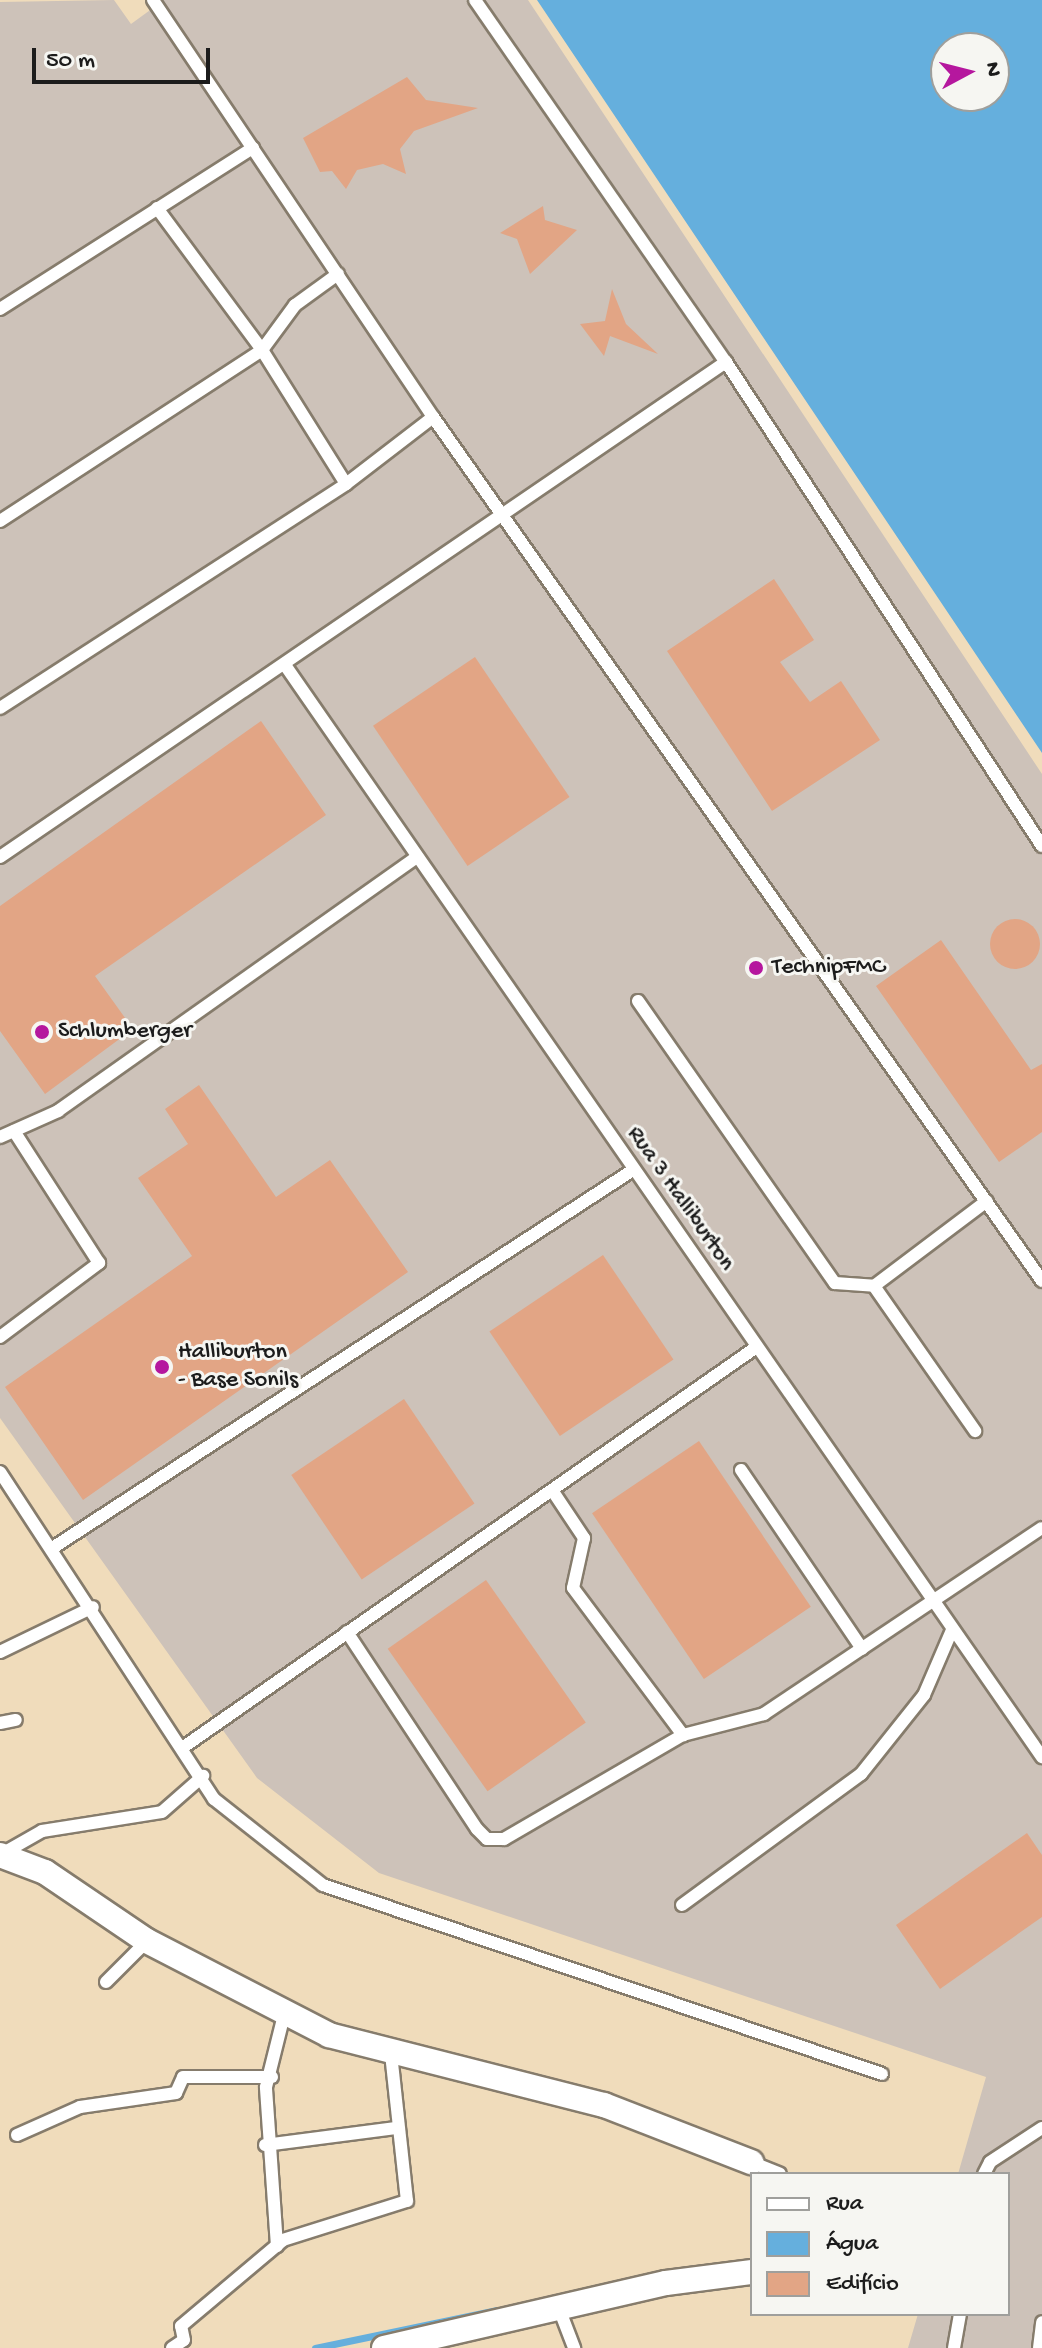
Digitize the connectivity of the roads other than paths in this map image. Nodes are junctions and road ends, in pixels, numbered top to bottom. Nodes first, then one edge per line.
1 (153, 0) edge
2 (475, 0) edge
3 (253, 148) junction
4 (157, 208) junction
5 (338, 274) junction
6 (0, 309) edge
7 (262, 350) junction
8 (726, 362) junction
9 (433, 417) junction
10 (346, 484) junction
11 (500, 512) junction
12 (0, 521) edge
13 (285, 665) junction
14 (0, 708) edge
15 (1042, 846) edge
16 (0, 857) edge
17 (417, 857) junction
18 (638, 1001) dead end
19 (14, 1131) junction
20 (0, 1137) edge
21 (633, 1170) junction
22 (987, 1201) junction
23 (1042, 1281) edge
24 (874, 1286) junction
25 (0, 1337) edge
26 (755, 1348) junction
27 (975, 1431) dead end
28 (741, 1470) dead end
29 (0, 1472) edge
30 (552, 1490) junction
31 (1042, 1528) edge
32 (54, 1547) junction
33 (930, 1601) junction
34 (93, 1607) junction
35 (952, 1630) junction
36 (347, 1632) junction
37 (862, 1649) junction
38 (0, 1652) edge
39 (16, 1720) dead end
40 (0, 1723) edge
41 (683, 1735) junction
42 (185, 1746) junction
43 (1042, 1757) edge
44 (203, 1776) junction
45 (0, 1855) edge
46 (682, 1905) dead end
47 (147, 1941) junction
48 (106, 1982) dead end
49 (284, 2015) junction
50 (391, 2053) junction
51 (882, 2074) dead end
52 (272, 2077) junction
53 (396, 2128) junction
54 (1042, 2128) edge
55 (17, 2135) dead end
56 (265, 2145) junction
57 (751, 2162) joint
58 (775, 2172) edge
59 (985, 2172) edge
60 (277, 2246) junction
61 (750, 2272) edge
62 (560, 2311) junction
63 (960, 2316) edge
64 (1042, 2322) edge
65 (172, 2348) edge
66 (384, 2348) edge
67 (574, 2348) edge
68 (954, 2348) edge
69 (1039, 2348) edge

1 - 3 lane
2 - 8 lane
3 - 4 lane
3 - 5 lane
4 - 6 lane
4 - 7 lane
5 - 7 lane
5 - 9 lane
7 - 10 lane
7 - 12 lane
8 - 11 lane
8 - 15 lane
9 - 10 lane
9 - 11 lane
10 - 14 lane
11 - 13 lane
11 - 22 lane
13 - 16 lane
13 - 17 lane, Rua 3 Halliburton
17 - 19 lane
17 - 21 lane, Rua 3 Halliburton
18 - 24 lane
19 - 20 lane
19 - 25 lane
21 - 26 lane, Rua 3 Halliburton
21 - 32 lane
22 - 23 lane
22 - 24 lane
24 - 27 lane
26 - 30 lane
26 - 33 lane, Rua 3 Halliburton
28 - 37 lane
29 - 32 lane
30 - 36 lane
30 - 41 lane
31 - 33 lane
32 - 34 lane
33 - 35 lane, Rua 3 Halliburton
33 - 37 lane
34 - 38 lane
34 - 42 lane
35 - 43 lane, Rua 3 Halliburton
35 - 46 lane
36 - 41 lane
36 - 42 lane
37 - 41 lane
39 - 40 lane
42 - 44 lane
44 - 45 lane
44 - 51 lane
45 - 47 street
47 - 48 lane
47 - 49 street
49 - 50 street
49 - 52 lane
50 - 53 lane
50 - 57 street
52 - 55 lane
52 - 56 lane
53 - 56 lane
53 - 60 lane
54 - 59 lane
56 - 60 lane
57 - 58 lane
60 - 65 lane
61 - 62 street
62 - 66 street
62 - 67 lane
63 - 68 lane
64 - 69 lane

